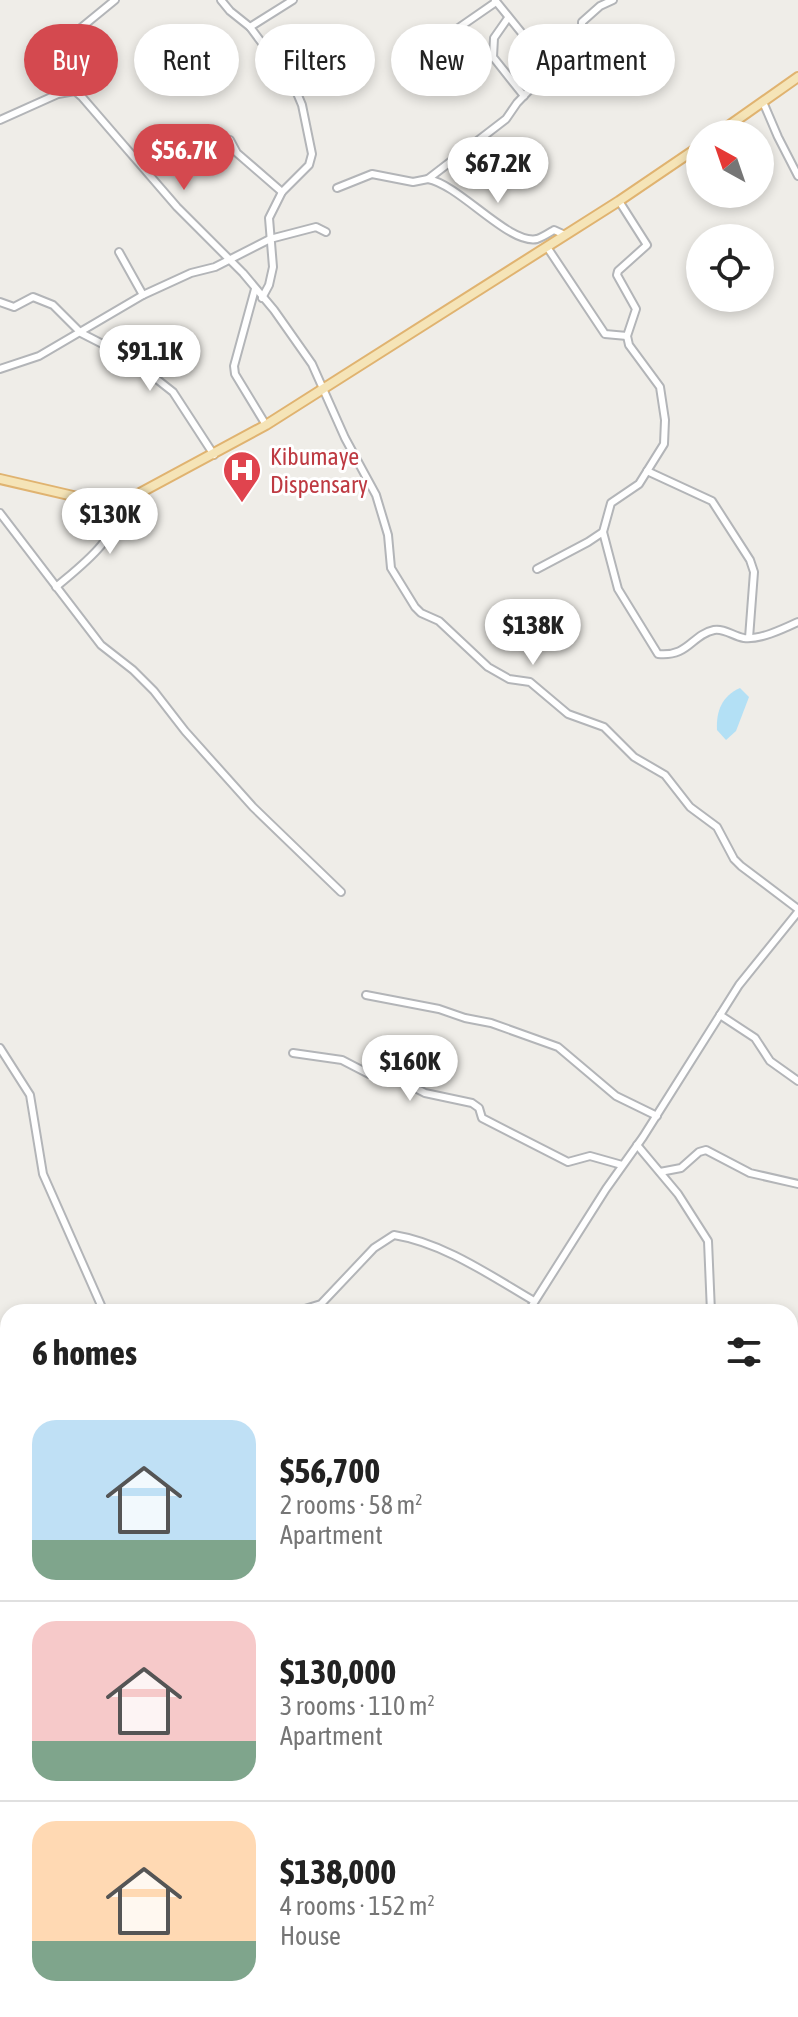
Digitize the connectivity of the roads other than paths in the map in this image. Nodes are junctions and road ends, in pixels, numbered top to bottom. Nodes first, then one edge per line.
1 (115, 0) edge
2 (221, 0) edge
3 (293, 0) edge
4 (613, 0) edge
5 (496, 1) edge
6 (508, 18) junction
7 (86, 24) edge
8 (464, 24) edge
9 (513, 24) edge
10 (582, 24) edge
11 (250, 27) junction
12 (508, 76) edge
13 (798, 77) edge
14 (54, 96) edge
15 (79, 96) edge
16 (524, 96) edge
17 (763, 102) junction
18 (0, 120) edge
19 (737, 120) edge
20 (230, 140) dead end
21 (686, 156) edge
22 (798, 176) edge
23 (428, 179) junction
24 (337, 188) dead end
25 (282, 192) junction
26 (619, 201) junction
27 (326, 232) dead end
28 (565, 235) junction
29 (270, 239) junction
30 (547, 247) junction
31 (119, 252) dead end
32 (229, 259) junction
33 (255, 289) junction
34 (143, 295) junction
35 (262, 298) junction
36 (0, 302) edge
37 (81, 333) junction
38 (627, 336) junction
39 (0, 369) edge
40 (324, 388) junction
41 (266, 425) junction
42 (214, 455) junction
43 (647, 471) junction
44 (0, 479) edge
45 (120, 502) junction
46 (0, 513) edge
47 (603, 532) junction
48 (537, 569) dead end
49 (56, 587) junction
50 (798, 622) edge
51 (749, 638) junction
52 (341, 892) dead end
53 (798, 910) edge
54 (366, 995) dead end
55 (720, 1015) junction
56 (0, 1048) edge
57 (293, 1053) dead end
58 (798, 1081) edge
59 (657, 1116) junction
60 (637, 1145) junction
61 (622, 1165) junction
62 (660, 1172) junction
63 (798, 1184) edge
64 (534, 1301) junction
65 (100, 1304) edge
66 (321, 1304) edge
67 (532, 1304) edge
68 (711, 1304) edge

1 - 7 street
2 - 11 street
3 - 11 street
4 - 10 street
5 - 6 street
5 - 8 street
6 - 9 street
6 - 12 street
11 - 25 street
13 - 17 main road
14 - 18 street
15 - 32 street
16 - 23 street
17 - 19 main road
17 - 22 street
20 - 25 street
21 - 26 main road
23 - 24 street
23 - 28 street
25 - 29 street
26 - 28 main road
26 - 38 street
27 - 29 street
28 - 30 main road
29 - 32 street
29 - 35 street
30 - 38 street
30 - 40 main road
31 - 34 street
32 - 33 street
32 - 34 street
33 - 35 street
33 - 41 street
34 - 37 street
35 - 40 street
36 - 37 street
37 - 39 street
37 - 42 street
38 - 43 street
40 - 41 main road
40 - 53 street
41 - 42 main road
42 - 45 main road
43 - 47 street
43 - 51 street
44 - 45 main road
45 - 49 street
46 - 49 street
47 - 48 street
47 - 51 street
49 - 52 street
50 - 51 street
53 - 55 street
54 - 59 street
55 - 58 street
55 - 59 street
56 - 65 street
57 - 61 street
59 - 60 street
60 - 61 street
60 - 62 street
61 - 64 street
62 - 63 street
62 - 68 street
64 - 66 street
64 - 67 street

